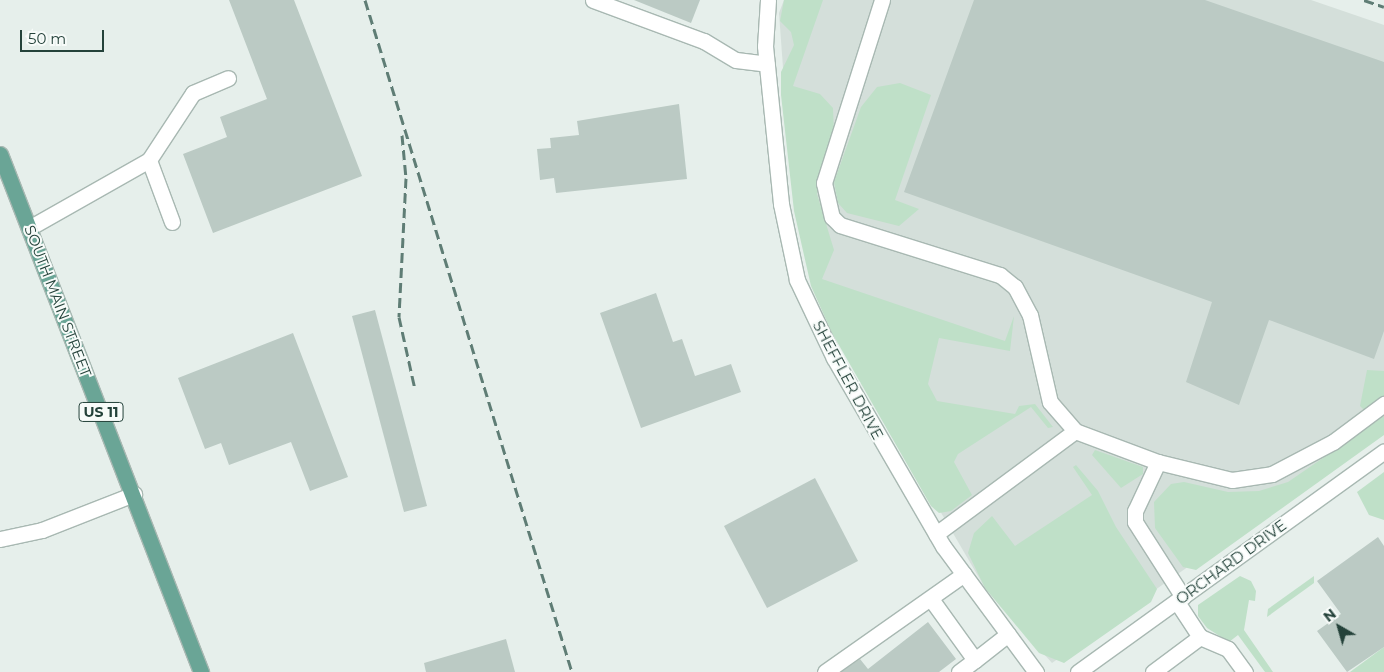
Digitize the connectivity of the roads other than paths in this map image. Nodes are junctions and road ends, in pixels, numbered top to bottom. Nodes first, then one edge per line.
1 (593, 0) edge
2 (768, 0) edge
3 (882, 0) edge
4 (767, 64) junction
5 (228, 78) dead end
6 (0, 154) edge
7 (149, 160) junction
8 (172, 222) dead end
9 (29, 228) junction
10 (1384, 404) edge
11 (1075, 431) junction
12 (1384, 451) edge
13 (1158, 462) junction
14 (134, 494) junction
15 (936, 534) junction
16 (0, 539) edge
17 (964, 574) junction
18 (931, 599) junction
19 (1180, 600) junction
20 (1008, 634) junction
21 (1200, 637) junction
22 (975, 660) junction
23 (201, 672) edge
24 (825, 672) edge
25 (959, 672) edge
26 (1036, 672) edge
27 (1078, 672) edge
28 (1153, 672) edge
29 (1245, 672) edge

1 - 4 street
2 - 4 street, SHEFFLER DRIVE
3 - 11 street
4 - 15 street, SHEFFLER DRIVE
5 - 7 street
6 - 9 main road, SOUTH MAIN STREET / US 11
7 - 8 street
7 - 9 street
9 - 14 main road, SOUTH MAIN STREET / US 11
10 - 13 street
11 - 13 street
11 - 15 street
12 - 19 street, ORCHARD DRIVE
13 - 19 street
14 - 16 street
14 - 23 main road, SOUTH MAIN STREET / US 11
15 - 17 street, SHEFFLER DRIVE
17 - 18 street
17 - 20 street, SHEFFLER DRIVE
18 - 22 street
18 - 24 street
19 - 21 street
19 - 27 street, ORCHARD DRIVE
20 - 22 street
20 - 26 street, SHEFFLER DRIVE
21 - 28 street
21 - 29 street
22 - 25 street

